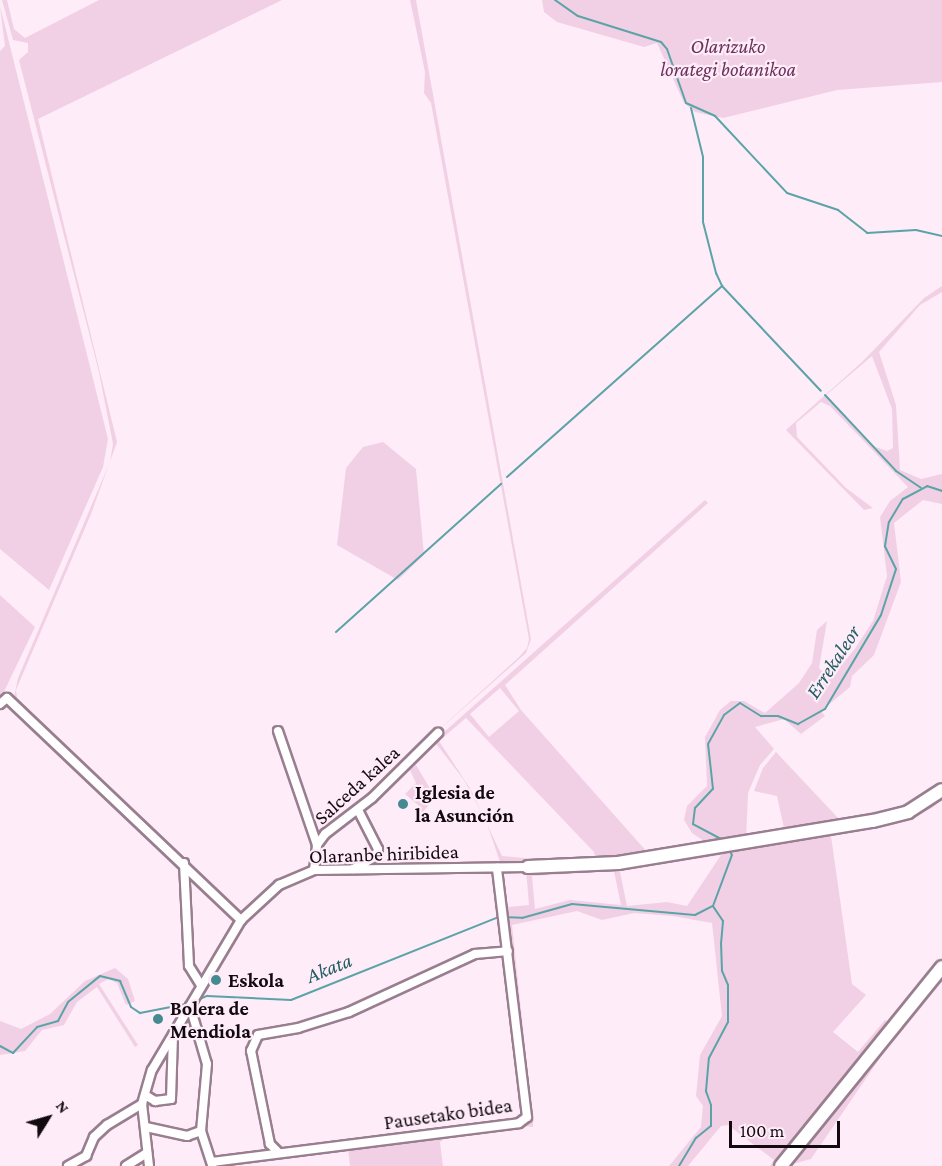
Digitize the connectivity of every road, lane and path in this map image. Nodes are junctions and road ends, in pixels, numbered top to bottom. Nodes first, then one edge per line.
1 (0, 704) edge
2 (278, 731) dead end
3 (438, 733) dead end
4 (942, 790) edge
5 (358, 810) junction
6 (317, 845) junction
7 (184, 863) junction
8 (528, 867) joint
9 (498, 868) junction
10 (314, 870) junction
11 (350, 871) junction
12 (241, 920) junction
13 (508, 951) junction
14 (942, 967) edge
15 (201, 985) junction
16 (190, 1006) junction
17 (173, 1035) junction
18 (144, 1099) junction
19 (146, 1127) junction
20 (201, 1131) junction
21 (147, 1153) junction
22 (279, 1153) junction
23 (212, 1164) edge
24 (68, 1166) edge
25 (126, 1166) edge
26 (149, 1166) edge
27 (782, 1166) edge

1 - 7 street
2 - 6 street
3 - 5 street, Salceda kalea
4 - 8 street
5 - 6 street, Salceda kalea
5 - 11 street
6 - 10 street, Salceda kalea
7 - 12 street
7 - 15 street
8 - 9 street, Olaranbe hiribidea
9 - 11 street, Olaranbe hiribidea
9 - 13 street, Pausetako bidea
10 - 11 street, Olaranbe hiribidea
10 - 12 street, Olaranbe hiribidea
12 - 15 street, Olaranbe hiribidea
13 - 22 street
13 - 22 street, Pausetako bidea
14 - 27 street
15 - 16 street, Olaranbe hiribidea
16 - 17 street, Olaranbe hiribidea
16 - 20 street
17 - 18 street, Olaranbe hiribidea
17 - 18 street
18 - 19 street
18 - 24 street
19 - 20 street
19 - 21 street
20 - 23 street
21 - 25 street
21 - 26 street
22 - 23 street, Pausetako bidea

